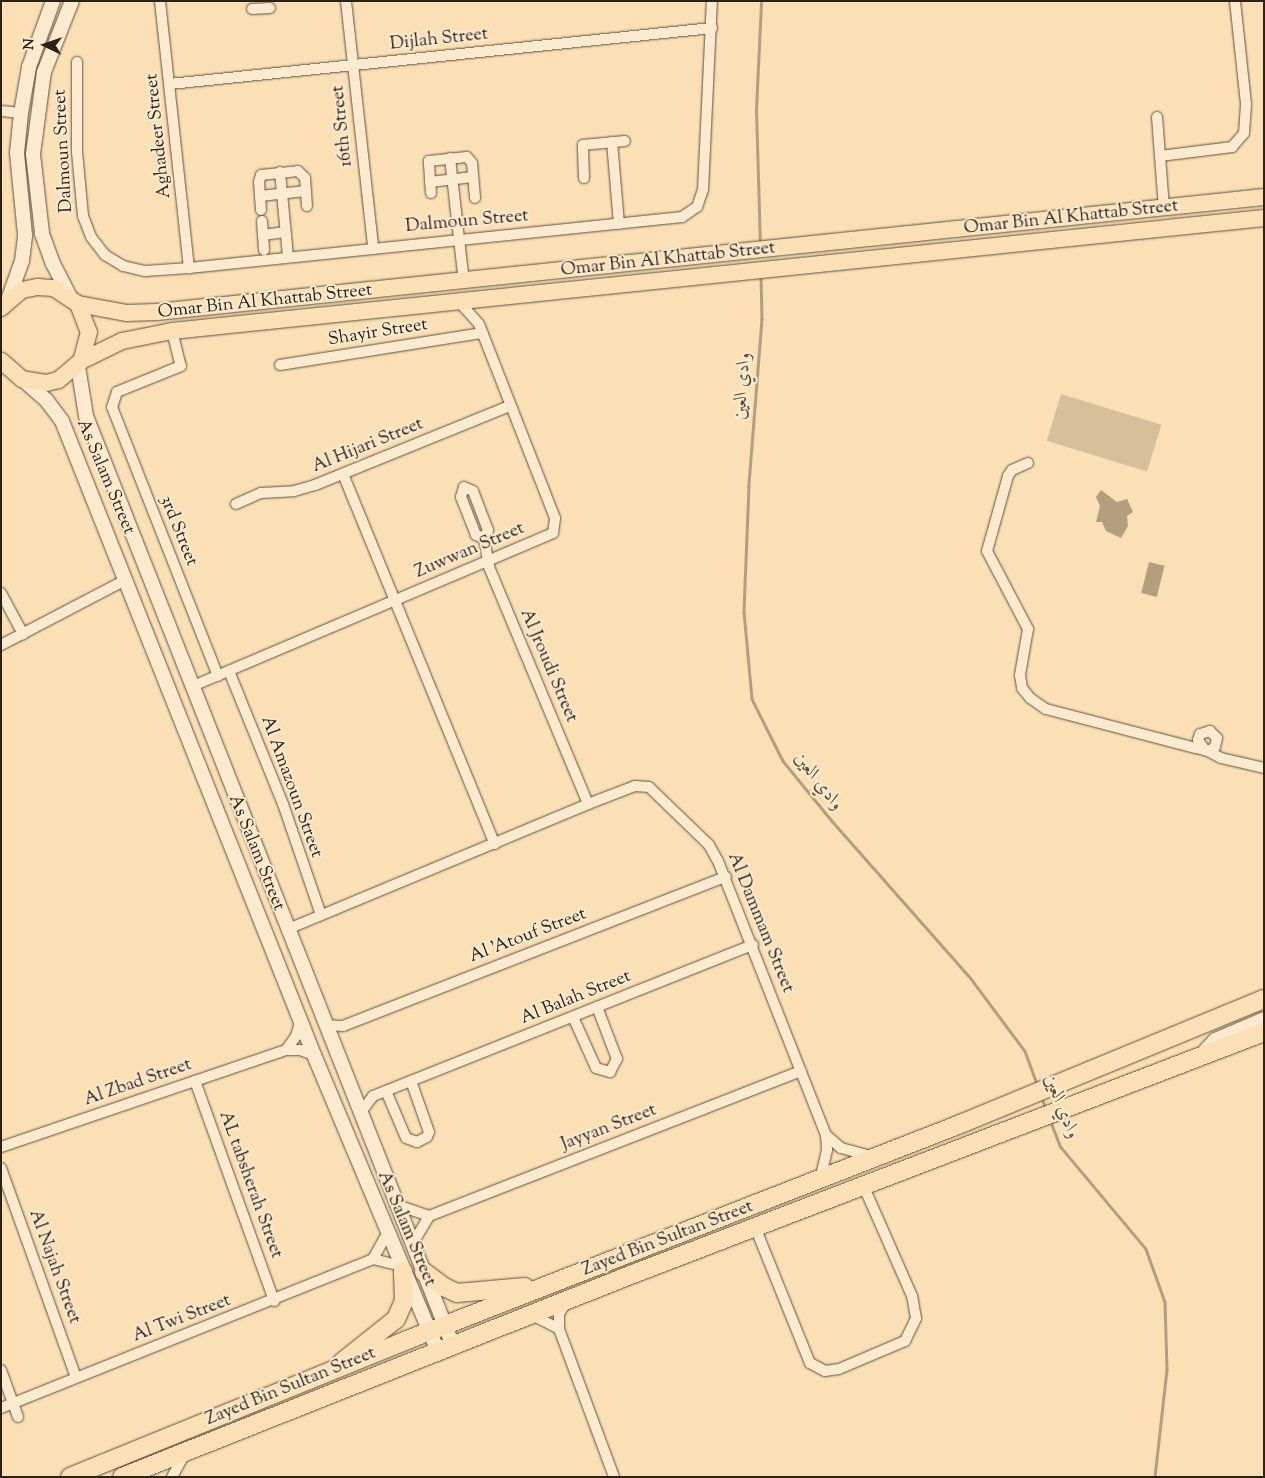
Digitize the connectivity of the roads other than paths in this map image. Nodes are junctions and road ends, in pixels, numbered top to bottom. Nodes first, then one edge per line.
1 (53, 1) edge
2 (72, 1) edge
3 (160, 1) edge
4 (346, 1) edge
5 (712, 1) edge
6 (1235, 1) edge
7 (712, 28) junction
8 (77, 62) dead end
9 (353, 65) junction
10 (170, 84) junction
11 (1, 111) edge
12 (21, 113) junction
13 (1157, 117) dead end
14 (624, 141) dead end
15 (612, 142) junction
16 (1160, 156) junction
17 (450, 158) junction
18 (280, 172) junction
19 (473, 178) junction
20 (584, 178) dead end
21 (452, 179) junction
22 (430, 182) junction
23 (306, 191) junction
24 (282, 193) junction
25 (431, 193) dead end
26 (260, 196) junction
27 (1264, 197) edge
28 (475, 198) dead end
29 (307, 206) dead end
30 (1164, 208) junction
31 (1264, 218) edge
32 (619, 224) junction
33 (286, 232) junction
34 (263, 235) junction
35 (459, 240) junction
36 (373, 247) junction
37 (264, 250) dead end
38 (288, 257) junction
39 (189, 268) junction
40 (464, 282) junction
41 (485, 299) junction
42 (74, 300) junction
43 (459, 302) junction
44 (5, 304) edge
45 (480, 328) junction
46 (172, 331) junction
47 (80, 363) junction
48 (3, 364) edge
49 (280, 365) dead end
50 (22, 379) junction
51 (510, 406) junction
52 (1028, 464) dead end
53 (343, 474) junction
54 (236, 504) dead end
55 (484, 538) dead end
56 (487, 561) junction
57 (127, 580) junction
58 (1, 593) edge
59 (394, 601) junction
60 (23, 634) junction
61 (1, 645) edge
62 (229, 671) junction
63 (218, 676) junction
64 (194, 686) junction
65 (1200, 734) junction
66 (1179, 744) junction
67 (1210, 749) junction
68 (1264, 768) edge
69 (588, 804) junction
70 (495, 844) junction
71 (726, 877) junction
72 (321, 915) junction
73 (288, 929) junction
74 (753, 945) junction
75 (1264, 999) edge
76 (597, 1007) junction
77 (573, 1016) junction
78 (1264, 1019) edge
79 (301, 1020) junction
80 (327, 1026) junction
81 (342, 1026) junction
82 (1264, 1032) edge
83 (335, 1044) junction
84 (286, 1050) junction
85 (314, 1055) junction
86 (1201, 1055) junction
87 (801, 1071) junction
88 (195, 1081) junction
89 (411, 1081) junction
90 (352, 1090) junction
91 (386, 1091) junction
92 (373, 1096) junction
93 (361, 1112) junction
94 (826, 1135) junction
95 (1, 1147) edge
96 (878, 1157) junction
97 (1, 1168) edge
98 (820, 1180) junction
99 (863, 1185) junction
100 (397, 1205) junction
101 (429, 1216) junction
102 (755, 1227) junction
103 (387, 1234) junction
104 (413, 1243) junction
105 (373, 1259) junction
106 (402, 1268) junction
107 (424, 1272) junction
108 (548, 1285) junction
109 (274, 1301) junction
110 (566, 1301) junction
111 (532, 1315) junction
112 (437, 1328) junction
113 (559, 1329) junction
114 (445, 1349) junction
115 (1, 1370) edge
116 (332, 1371) junction
117 (76, 1377) junction
118 (13, 1403) junction
119 (1, 1408) edge
120 (18, 1417) dead end
121 (186, 1451) junction
122 (70, 1477) edge
123 (122, 1477) edge
124 (172, 1477) edge
125 (614, 1477) edge

1 - 12 street
2 - 42 street
3 - 10 street, Aghadeer Street
4 - 9 street, 16th Street
5 - 7 street, Dalmoun Street
6 - 16 street
7 - 9 street, Dijlah Street
7 - 32 street, Dalmoun Street
8 - 39 street, Dalmoun Street
9 - 10 street, Dijlah Street
9 - 36 street, 16th Street
10 - 39 street, Aghadeer Street
11 - 12 street
12 - 44 street
13 - 16 street
14 - 15 street
15 - 20 street
15 - 32 street
16 - 30 street
17 - 19 street
17 - 21 street
17 - 22 street
18 - 23 street
18 - 24 street
18 - 26 street
19 - 21 street
19 - 28 street
21 - 22 street
21 - 35 street
22 - 25 street
23 - 24 street
23 - 29 street
24 - 26 street
24 - 33 street
26 - 34 street
27 - 30 main road, Omar Bin Al Khattab Street
30 - 40 main road, Omar Bin Al Khattab Street
31 - 41 main road, Omar Bin Al Khattab Street
32 - 35 street, Dalmoun Street
33 - 34 street
33 - 38 street
34 - 37 street
35 - 36 street, Dalmoun Street
35 - 40 street
36 - 38 street, Dalmoun Street
38 - 39 street, Dalmoun Street
40 - 42 main road, Omar Bin Al Khattab Street
41 - 43 main road, Omar Bin Al Khattab Street
41 - 45 street
42 - 44 main road, Omar Bin Al Khattab Street
42 - 47 main road
43 - 45 street, Zuwwan Street
43 - 46 main road, Omar Bin Al Khattab Street
45 - 49 street, Shayir Street
45 - 51 street, Zuwwan Street
46 - 47 main road, Omar Bin Al Khattab Street
46 - 63 street, 3rd Street
47 - 50 main road, Omar Bin Al Khattab Street
47 - 64 street, As Salam Street
48 - 50 main road
50 - 57 street, As Salam Street
51 - 53 street, Al Hijari Street
51 - 56 street, Zuwwan Street
52 - 66 street
53 - 54 street, Al Hijari Street
53 - 59 street
55 - 56 street, Al Jroudi Street
56 - 59 street, Zuwwan Street
56 - 69 street, Al Jroudi Street
57 - 60 street
57 - 79 street, As Salam Street
58 - 60 street
59 - 62 street, Zuwwan Street
59 - 70 street
60 - 61 street
62 - 63 street, Zuwwan Street
62 - 72 street, Al Amazoun Street
63 - 64 street, Zuwwan Street
64 - 73 street, As Salam Street
65 - 66 street
65 - 67 street
65 - 67 street
66 - 67 street
67 - 68 street
69 - 70 street, Al Dammam Street
69 - 71 street, Al Dammam Street
70 - 72 street, Al Dammam Street
71 - 74 street, Al Dammam Street
71 - 81 street, Al 'Atouf Street
72 - 73 street, Al Dammam Street
73 - 80 street, As Salam Street
74 - 76 street, Al Balah Street
74 - 87 street, Al Dammam Street
75 - 96 highway, Zayed Bin Sultan Street
76 - 77 street, Al Balah Street
76 - 77 street
77 - 89 street, Al Balah Street
78 - 86 main road
79 - 84 street
79 - 85 street, As Salam Street
80 - 81 street, Al 'Atouf Street
80 - 83 street, As Salam Street
81 - 83 street
82 - 86 highway, Zayed Bin Sultan Street
83 - 90 street, As Salam Street
84 - 85 street, Al Zbad Street
84 - 88 street, Al Zbad Street
85 - 103 street, As Salam Street
86 - 99 highway, Zayed Bin Sultan Street
87 - 94 street, Al Dammam Street
87 - 101 street, Jayyan Street
88 - 95 street, Al Zbad Street
88 - 109 street, AL tabsherah Street
89 - 91 street, Al Balah Street
89 - 91 street
90 - 92 street
90 - 93 street, As Salam Street
91 - 92 street, Al Balah Street
92 - 93 street
93 - 100 street, As Salam Street
94 - 96 street
94 - 98 street, Al Dammam Street
96 - 98 highway, Zayed Bin Sultan Street
97 - 117 street, Al Najah Street
98 - 108 highway, Zayed Bin Sultan Street
99 - 102 highway, Zayed Bin Sultan Street
99 - 102 street
100 - 101 street
100 - 104 street, As Salam Street
101 - 104 street
102 - 110 highway, Zayed Bin Sultan Street
103 - 105 street
103 - 106 street, As Salam Street
104 - 107 street, As Salam Street
105 - 106 street
105 - 109 street, Al Twi Street
106 - 112 street, As Salam Street
106 - 116 highway
107 - 108 highway
107 - 112 street, As Salam Street
108 - 112 highway, Zayed Bin Sultan Street
109 - 117 street, Al Twi Street
110 - 111 highway, Zayed Bin Sultan Street
110 - 113 street
111 - 113 street
111 - 114 highway, Zayed Bin Sultan Street
112 - 114 street, As Salam Street
112 - 116 highway, Zayed Bin Sultan Street
113 - 125 street
114 - 121 highway, Zayed Bin Sultan Street
115 - 118 street
116 - 122 highway, Zayed Bin Sultan Street
117 - 118 street, Al Twi Street
118 - 119 street, Al Twi Street
118 - 120 street
121 - 123 highway, Zayed Bin Sultan Street
121 - 124 street

